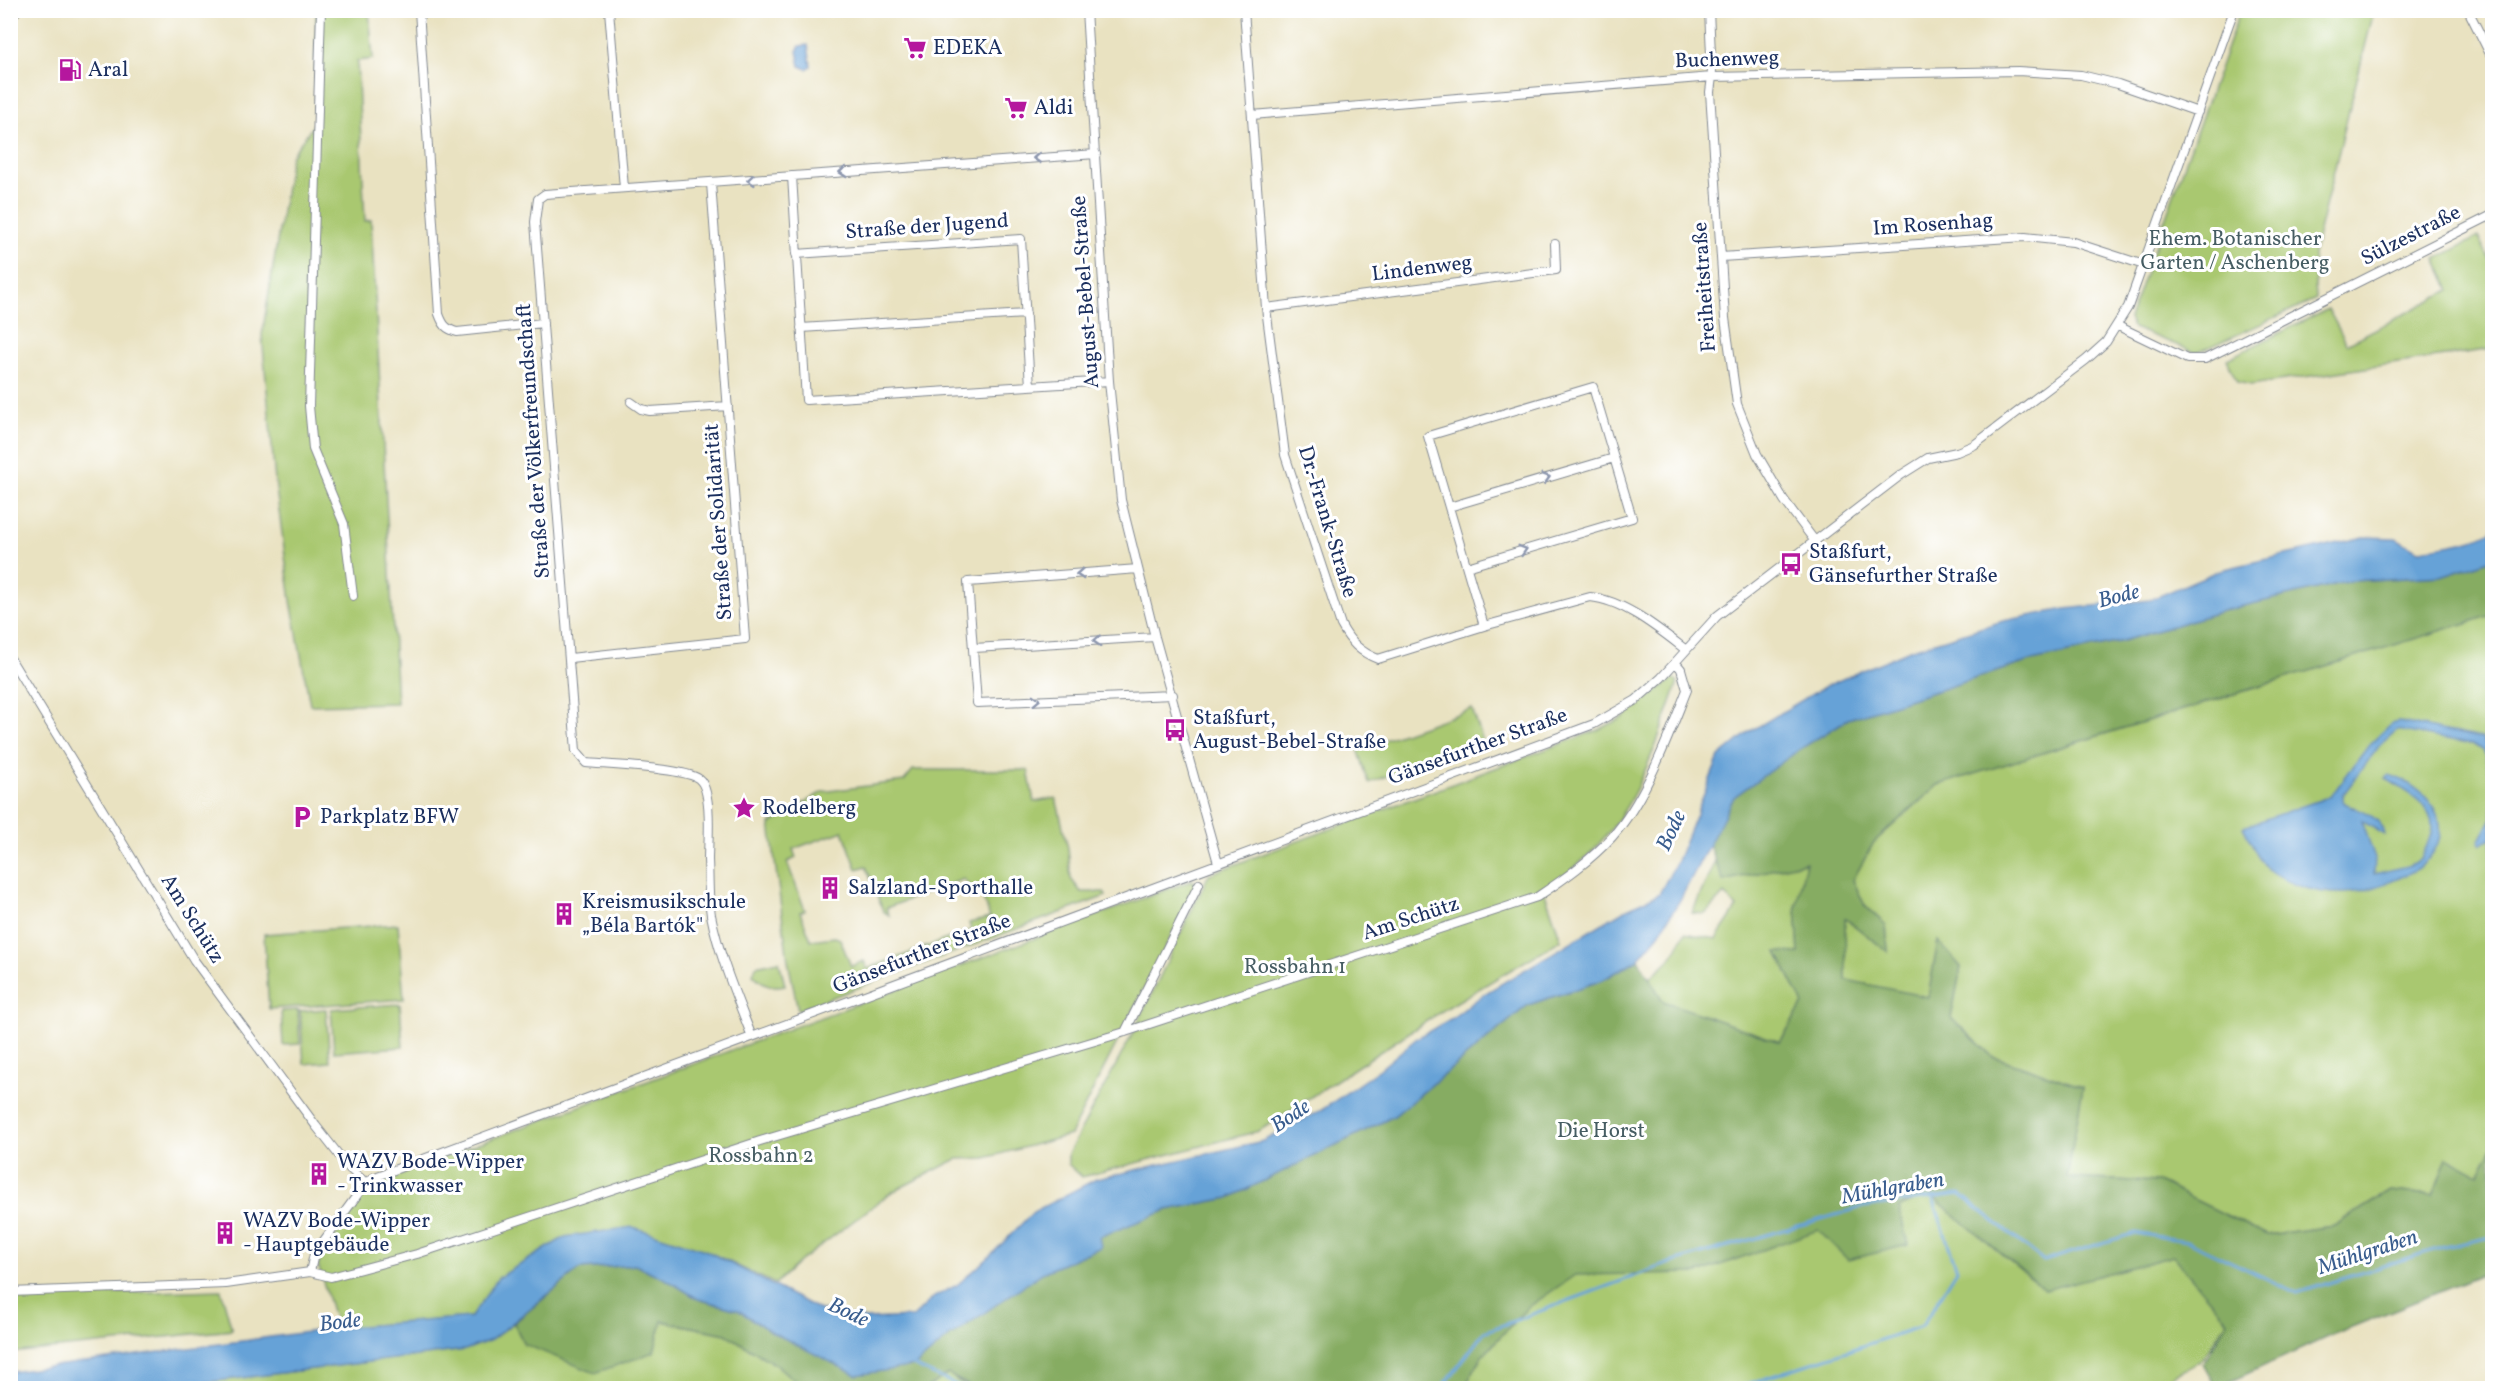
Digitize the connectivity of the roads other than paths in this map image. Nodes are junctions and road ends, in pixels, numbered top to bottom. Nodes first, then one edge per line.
1 (321, 10) edge
2 (419, 10) edge
3 (609, 10) edge
4 (1086, 10) edge
5 (1245, 10) edge
6 (1709, 10) edge
7 (2234, 10) edge
8 (2468, 10) edge
9 (2493, 58) edge
10 (1712, 77) junction
11 (2198, 111) junction
12 (1252, 115) junction
13 (1096, 154) junction
14 (792, 176) junction
15 (711, 183) junction
16 (624, 188) junction
17 (2493, 215) edge
18 (1555, 244) dead end
19 (796, 254) junction
20 (1720, 257) junction
21 (2144, 265) junction
22 (1266, 308) junction
23 (1026, 314) junction
24 (543, 323) junction
25 (2118, 326) junction
26 (801, 328) junction
27 (1109, 381) junction
28 (1030, 386) junction
29 (631, 402) dead end
30 (728, 406) junction
31 (1614, 458) junction
32 (1449, 507) junction
33 (1814, 540) junction
34 (1467, 567) junction
35 (1138, 569) junction
36 (353, 596) dead end
37 (1484, 626) junction
38 (1155, 638) junction
39 (974, 648) junction
40 (1686, 650) junction
41 (10, 658) edge
42 (570, 658) junction
43 (1676, 663) junction
44 (1173, 695) junction
45 (1218, 863) junction
46 (1199, 884) dead end
47 (1125, 1032) junction
48 (752, 1037) junction
49 (366, 1183) junction
50 (310, 1272) junction
51 (10, 1292) edge

1 - 36 street
2 - 24 street
3 - 16 street
4 - 13 street, August-Bebel-Straße
5 - 12 street, Dr.-Frank-Straße
6 - 10 street, Freiheitstraße
7 - 11 street, Gänsefurther Straße
8 - 9 street
10 - 11 street, Buchenweg
10 - 12 street, Buchenweg
10 - 20 street, Freiheitstraße
11 - 21 street, Gänsefurther Straße
12 - 22 street, Dr.-Frank-Straße
13 -> 14 street
13 - 27 street, August-Bebel-Straße
14 -> 15 street
14 - 19 street
15 - 16 street
15 - 30 street, Straße der Solidarität
16 - 24 street, Straße der Völkerfreundschaft
17 - 25 street, Sülzestraße
18 - 22 street, Lindenweg
19 - 23 street, Straße der Jugend
19 - 26 street
20 - 21 street, Im Rosenhag
20 - 33 street, Freiheitstraße
21 - 25 street, Gänsefurther Straße
22 - 37 street, Dr.-Frank-Straße
23 - 26 street
23 - 28 street, Straße der Jugend
24 - 42 street, Straße der Völkerfreundschaft
25 - 33 street, Gänsefurther Straße
26 - 28 street
27 - 28 street
27 - 35 street, August-Bebel-Straße
29 - 30 street, Straße der Solidarität
30 - 42 street, Straße der Solidarität
32 -> 31 street
31 - 32 street
34 -> 31 street
32 - 34 street
33 - 40 street, Gänsefurther Straße
34 - 37 street
35 - 38 street, August-Bebel-Straße
35 -> 39 street
37 - 40 street, Dr.-Frank-Straße
38 -> 39 street
38 - 44 street, August-Bebel-Straße
39 -> 44 street
40 - 43 street, Gänsefurther Straße
41 - 49 street, Am Schütz
42 - 48 street
43 - 45 street, Gänsefurther Straße
43 - 47 street, Am Schütz
44 - 45 street, August-Bebel-Straße
45 - 48 street, Gänsefurther Straße
46 - 47 street
47 - 50 street, Am Schütz
48 - 49 street, Gänsefurther Straße
49 - 50 street
50 - 51 street, Am Schütz

